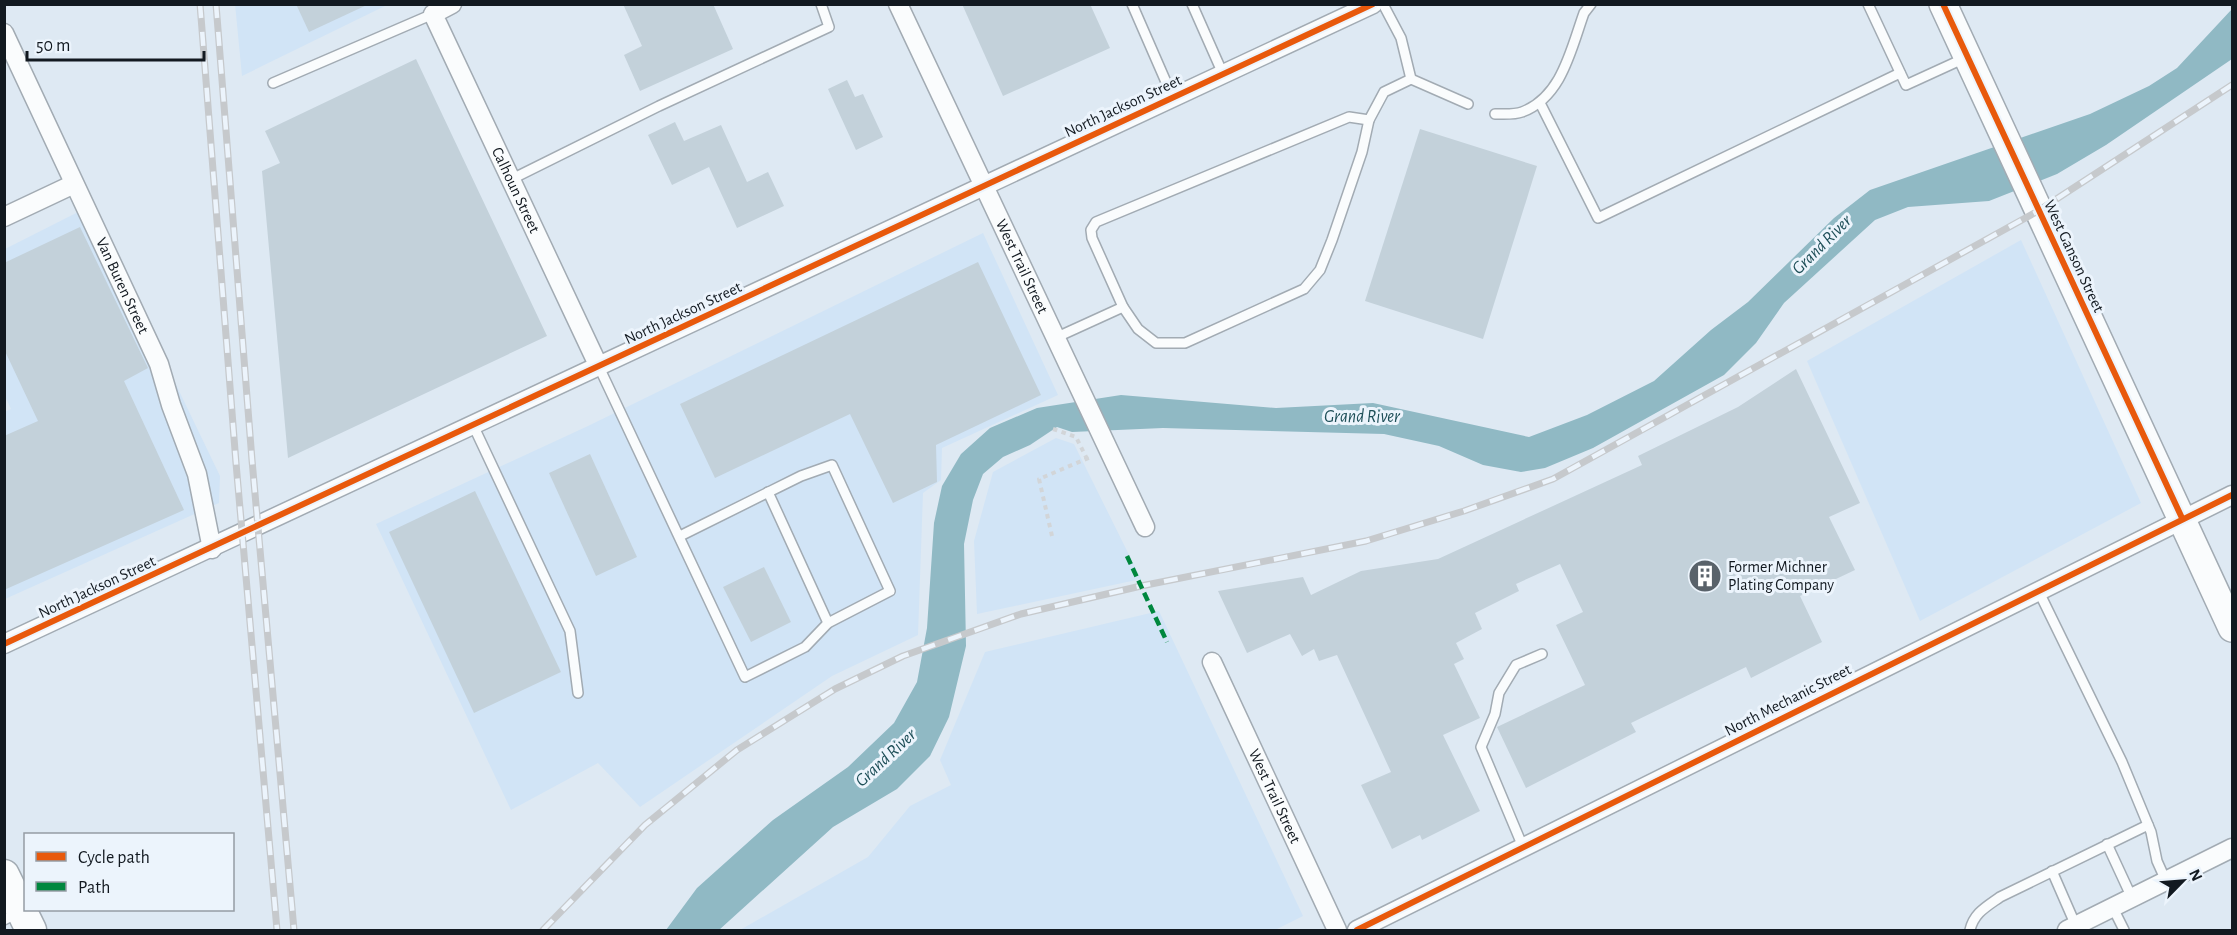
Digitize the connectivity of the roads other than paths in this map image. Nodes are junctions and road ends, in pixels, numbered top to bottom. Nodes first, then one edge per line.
1 (452, 4) edge
2 (821, 4) edge
3 (898, 4) edge
4 (1132, 4) edge
5 (1192, 4) edge
6 (1373, 4) edge
7 (1383, 4) edge
8 (1591, 4) edge
9 (1868, 4) edge
10 (1943, 4) edge
11 (433, 14) junction
12 (4, 33) edge
13 (1967, 57) junction
14 (1900, 73) junction
15 (1223, 74) junction
16 (1411, 80) junction
17 (273, 82) dead end
18 (1173, 98) junction
19 (1540, 103) junction
20 (1468, 104) dead end
21 (1495, 114) dead end
22 (1369, 120) junction
23 (510, 180) junction
24 (74, 184) junction
25 (984, 188) junction
26 (4, 217) edge
27 (1123, 307) junction
28 (1055, 338) junction
29 (599, 367) junction
30 (473, 425) junction
31 (768, 492) junction
32 (2232, 495) edge
33 (2182, 518) junction
34 (1145, 527) dead end
35 (680, 536) junction
36 (212, 549) junction
37 (2038, 590) junction
38 (828, 624) junction
39 (2232, 628) edge
40 (4, 644) edge
41 (1542, 654) dead end
42 (1212, 662) dead end
43 (578, 693) dead end
44 (2148, 825) junction
45 (2107, 844) junction
46 (1523, 847) junction
47 (2232, 848) edge
48 (2052, 871) junction
49 (4, 875) edge
50 (2166, 881) junction
51 (2132, 898) junction
52 (2113, 908) junction
53 (19, 920) edge
54 (2072, 928) edge
55 (1337, 930) edge
56 (1357, 930) edge
57 (1970, 930) edge
58 (2124, 930) edge

1 - 11 street
2 - 23 lane
3 - 25 street, West Trail Street
4 - 18 lane
5 - 15 lane
6 - 15 street, North Jackson Street
7 - 16 lane
8 - 19 lane
9 - 14 lane
10 - 13 street, West Ganson Street
11 - 17 lane
11 - 23 street, Calhoun Street
12 - 24 street, Van Buren Street
13 - 14 lane
13 - 33 street, West Ganson Street
14 - 19 lane
15 - 18 street, North Jackson Street
16 - 20 lane
16 - 22 lane
18 - 25 street, North Jackson Street
19 - 21 lane
22 - 27 lane
22 - 27 lane
23 - 29 street, Calhoun Street
24 - 26 street
24 - 36 street, Van Buren Street
25 - 28 street, West Trail Street
25 - 29 street, North Jackson Street
27 - 28 lane
28 - 34 street, West Trail Street
29 - 30 street, North Jackson Street
29 - 35 lane
30 - 36 street, North Jackson Street
30 - 43 lane
31 - 35 lane
31 - 38 lane
31 - 38 lane
32 - 33 street, North Mechanic Street
33 - 37 street, North Mechanic Street
33 - 39 street, West Ganson Street
35 - 38 lane
36 - 40 street, North Jackson Street
37 - 44 lane
37 - 46 street, North Mechanic Street
41 - 46 lane
42 - 55 street, West Trail Street
44 - 45 lane
44 - 50 lane
45 - 48 lane
45 - 51 lane
46 - 56 street, North Mechanic Street
47 - 50 street
48 - 54 lane
48 - 57 lane
49 - 53 main road
50 - 51 street
51 - 52 street
52 - 54 street
52 - 58 lane

